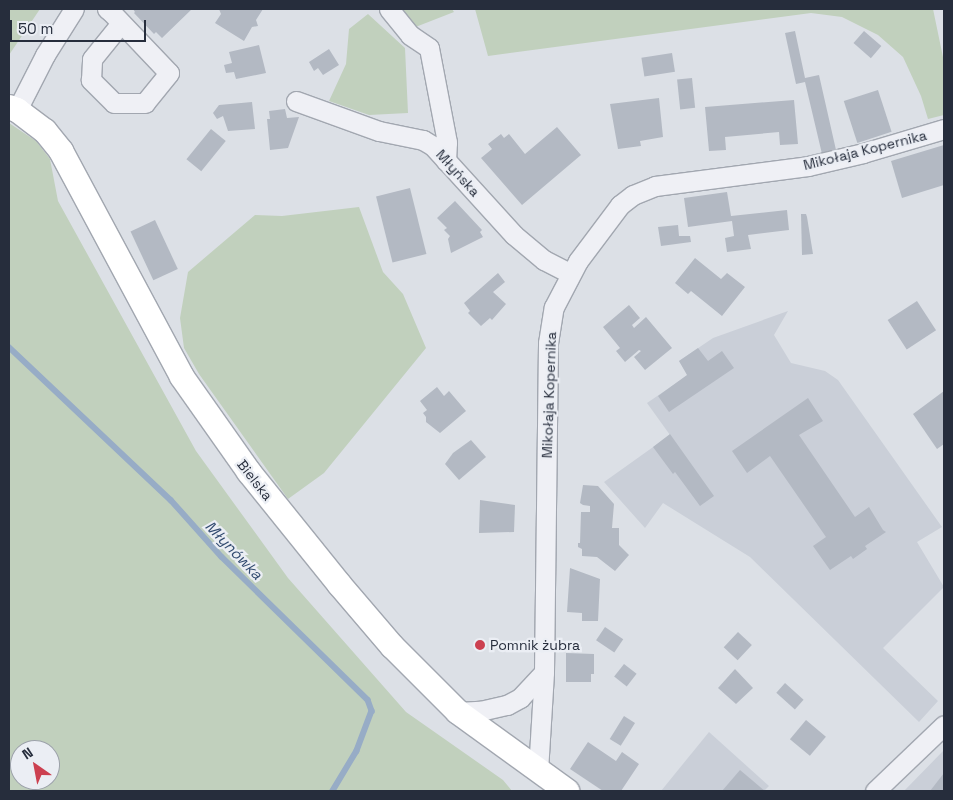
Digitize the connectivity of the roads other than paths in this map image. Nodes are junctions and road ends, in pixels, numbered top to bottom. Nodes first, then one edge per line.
1 (74, 9) edge
2 (107, 9) edge
3 (389, 9) edge
4 (121, 23) junction
5 (296, 101) dead end
6 (13, 108) edge
7 (944, 130) edge
8 (446, 161) junction
9 (570, 274) junction
10 (544, 672) junction
11 (458, 712) junction
12 (944, 725) edge
13 (538, 771) junction
14 (568, 791) edge
15 (875, 791) edge

1 - 6 street
2 - 4 street
3 - 8 street
4 - 4 street
5 - 8 street, Młyńska
6 - 11 main road, Bielska
7 - 9 street, Mikołaja Kopernika
8 - 9 street, Młyńska
9 - 10 street, Mikołaja Kopernika
10 - 11 street
10 - 13 street, Mikołaja Kopernika
11 - 13 main road, Bielska
12 - 15 street
13 - 14 main road, Bielska

